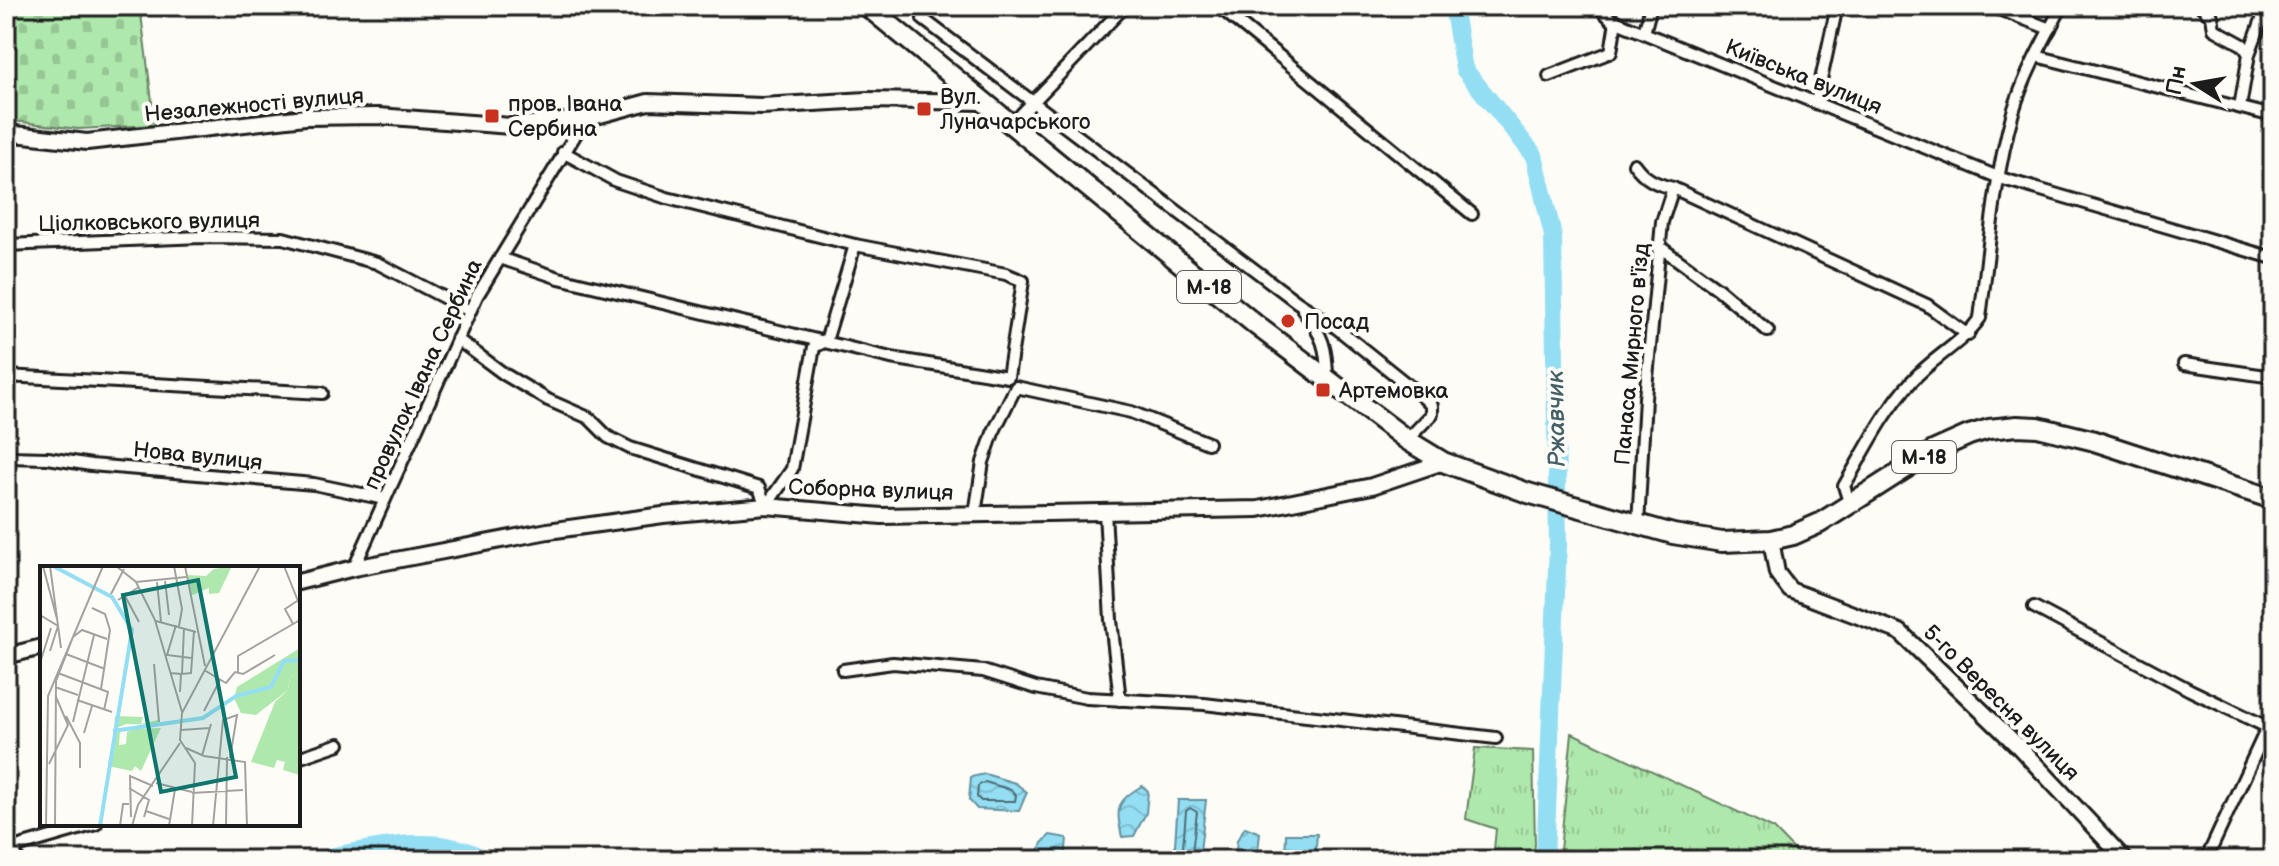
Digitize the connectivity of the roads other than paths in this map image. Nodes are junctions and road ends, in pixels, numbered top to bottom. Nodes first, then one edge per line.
1 (867, 6) edge
2 (1125, 6) edge
3 (1218, 6) edge
4 (1598, 6) edge
5 (1651, 6) edge
6 (1837, 6) edge
7 (1991, 6) edge
8 (2062, 6) edge
9 (2201, 6) edge
10 (2267, 6) edge
11 (923, 19) dead end
12 (1616, 21) junction
13 (2050, 29) junction
14 (1644, 33) junction
15 (2249, 54) junction
16 (2036, 56) junction
17 (1549, 76) dead end
18 (983, 102) junction
19 (1816, 103) junction
20 (1033, 104) junction
21 (2240, 107) junction
22 (2273, 116) edge
23 (585, 119) junction
24 (1011, 125) junction
25 (6, 133) edge
26 (563, 152) junction
27 (1634, 164) dead end
28 (2000, 178) junction
29 (1673, 188) junction
30 (1472, 214) dead end
31 (6, 245) edge
32 (855, 245) junction
33 (1660, 247) junction
34 (500, 258) junction
35 (2273, 258) edge
36 (1297, 302) junction
37 (470, 311) junction
38 (1768, 331) dead end
39 (1968, 335) junction
40 (457, 339) junction
41 (826, 341) junction
42 (2184, 364) dead end
43 (6, 376) edge
44 (1008, 377) junction
45 (2273, 377) edge
46 (1327, 380) junction
47 (1016, 387) junction
48 (322, 393) dead end
49 (1407, 440) junction
50 (1208, 443) dead end
51 (6, 457) edge
52 (1443, 462) junction
53 (385, 499) junction
54 (2273, 499) edge
55 (1850, 505) junction
56 (766, 506) junction
57 (1105, 512) junction
58 (975, 514) junction
59 (1638, 525) junction
60 (1771, 540) junction
61 (354, 568) junction
62 (300, 582) edge
63 (2034, 607) dead end
64 (40, 648) edge
65 (6, 656) edge
66 (843, 670) dead end
67 (1120, 700) junction
68 (2273, 715) edge
69 (2267, 727) junction
70 (1496, 738) dead end
71 (339, 744) dead end
72 (300, 757) edge
73 (89, 826) edge
74 (6, 833) edge
75 (13, 848) junction
76 (18, 860) edge
77 (2125, 860) edge
78 (2206, 860) edge

1 - 18 highway, М-18
2 - 20 street
3 - 30 street
4 - 12 street, Київська вулиця
5 - 14 street
6 - 19 street
7 - 13 street
8 - 13 street
9 - 15 street
10 - 15 street
11 - 20 street
12 - 14 street, Київська вулиця
12 - 17 street
13 - 16 street
14 - 19 street, Київська вулиця
15 - 21 street
16 - 21 street
16 - 28 street
18 - 23 street, Незалежності вулиця
18 - 24 highway, М-18
19 - 28 street, Київська вулиця
20 - 24 street
20 - 36 street
21 - 22 street
23 - 25 street, Незалежності вулиця
23 - 26 street, провулок Івана Сербина
24 - 46 highway, М-18
26 - 32 street
26 - 34 street, провулок Івана Сербина
27 - 29 street
28 - 35 street, Київська вулиця
28 - 39 street
29 - 33 street, Панаса Мирного в'їзд
29 - 39 street
31 - 37 street, Ціолковського вулиця
32 - 41 street
32 - 44 street
33 - 38 street
33 - 59 street, Панаса Мирного в'їзд
34 - 37 street, провулок Івана Сербина
34 - 41 street
36 - 46 street
36 - 49 street
37 - 40 street, провулок Івана Сербина
39 - 55 street
40 - 53 street, провулок Івана Сербина
40 - 56 street
41 - 44 street
41 - 56 street
42 - 45 street
43 - 48 street
44 - 47 street
46 - 49 highway, М-18
47 - 50 street
47 - 58 street
49 - 52 highway, М-18
51 - 53 street, Нова вулиця
52 - 57 street, Соборна вулиця
52 - 59 highway, М-18
53 - 61 street, провулок Івана Сербина
54 - 55 highway, М-18
55 - 60 highway, М-18
56 - 58 street, Соборна вулиця
56 - 61 street, Соборна вулиця
57 - 58 street, Соборна вулиця
57 - 67 street
59 - 60 highway, М-18
60 - 77 street, 5-го Вересня вулиця
61 - 62 street, Соборна вулиця
63 - 69 street
64 - 65 street
66 - 67 street
67 - 70 street
68 - 69 street
69 - 78 street
71 - 72 street
73 - 75 street
74 - 75 street
75 - 76 street

